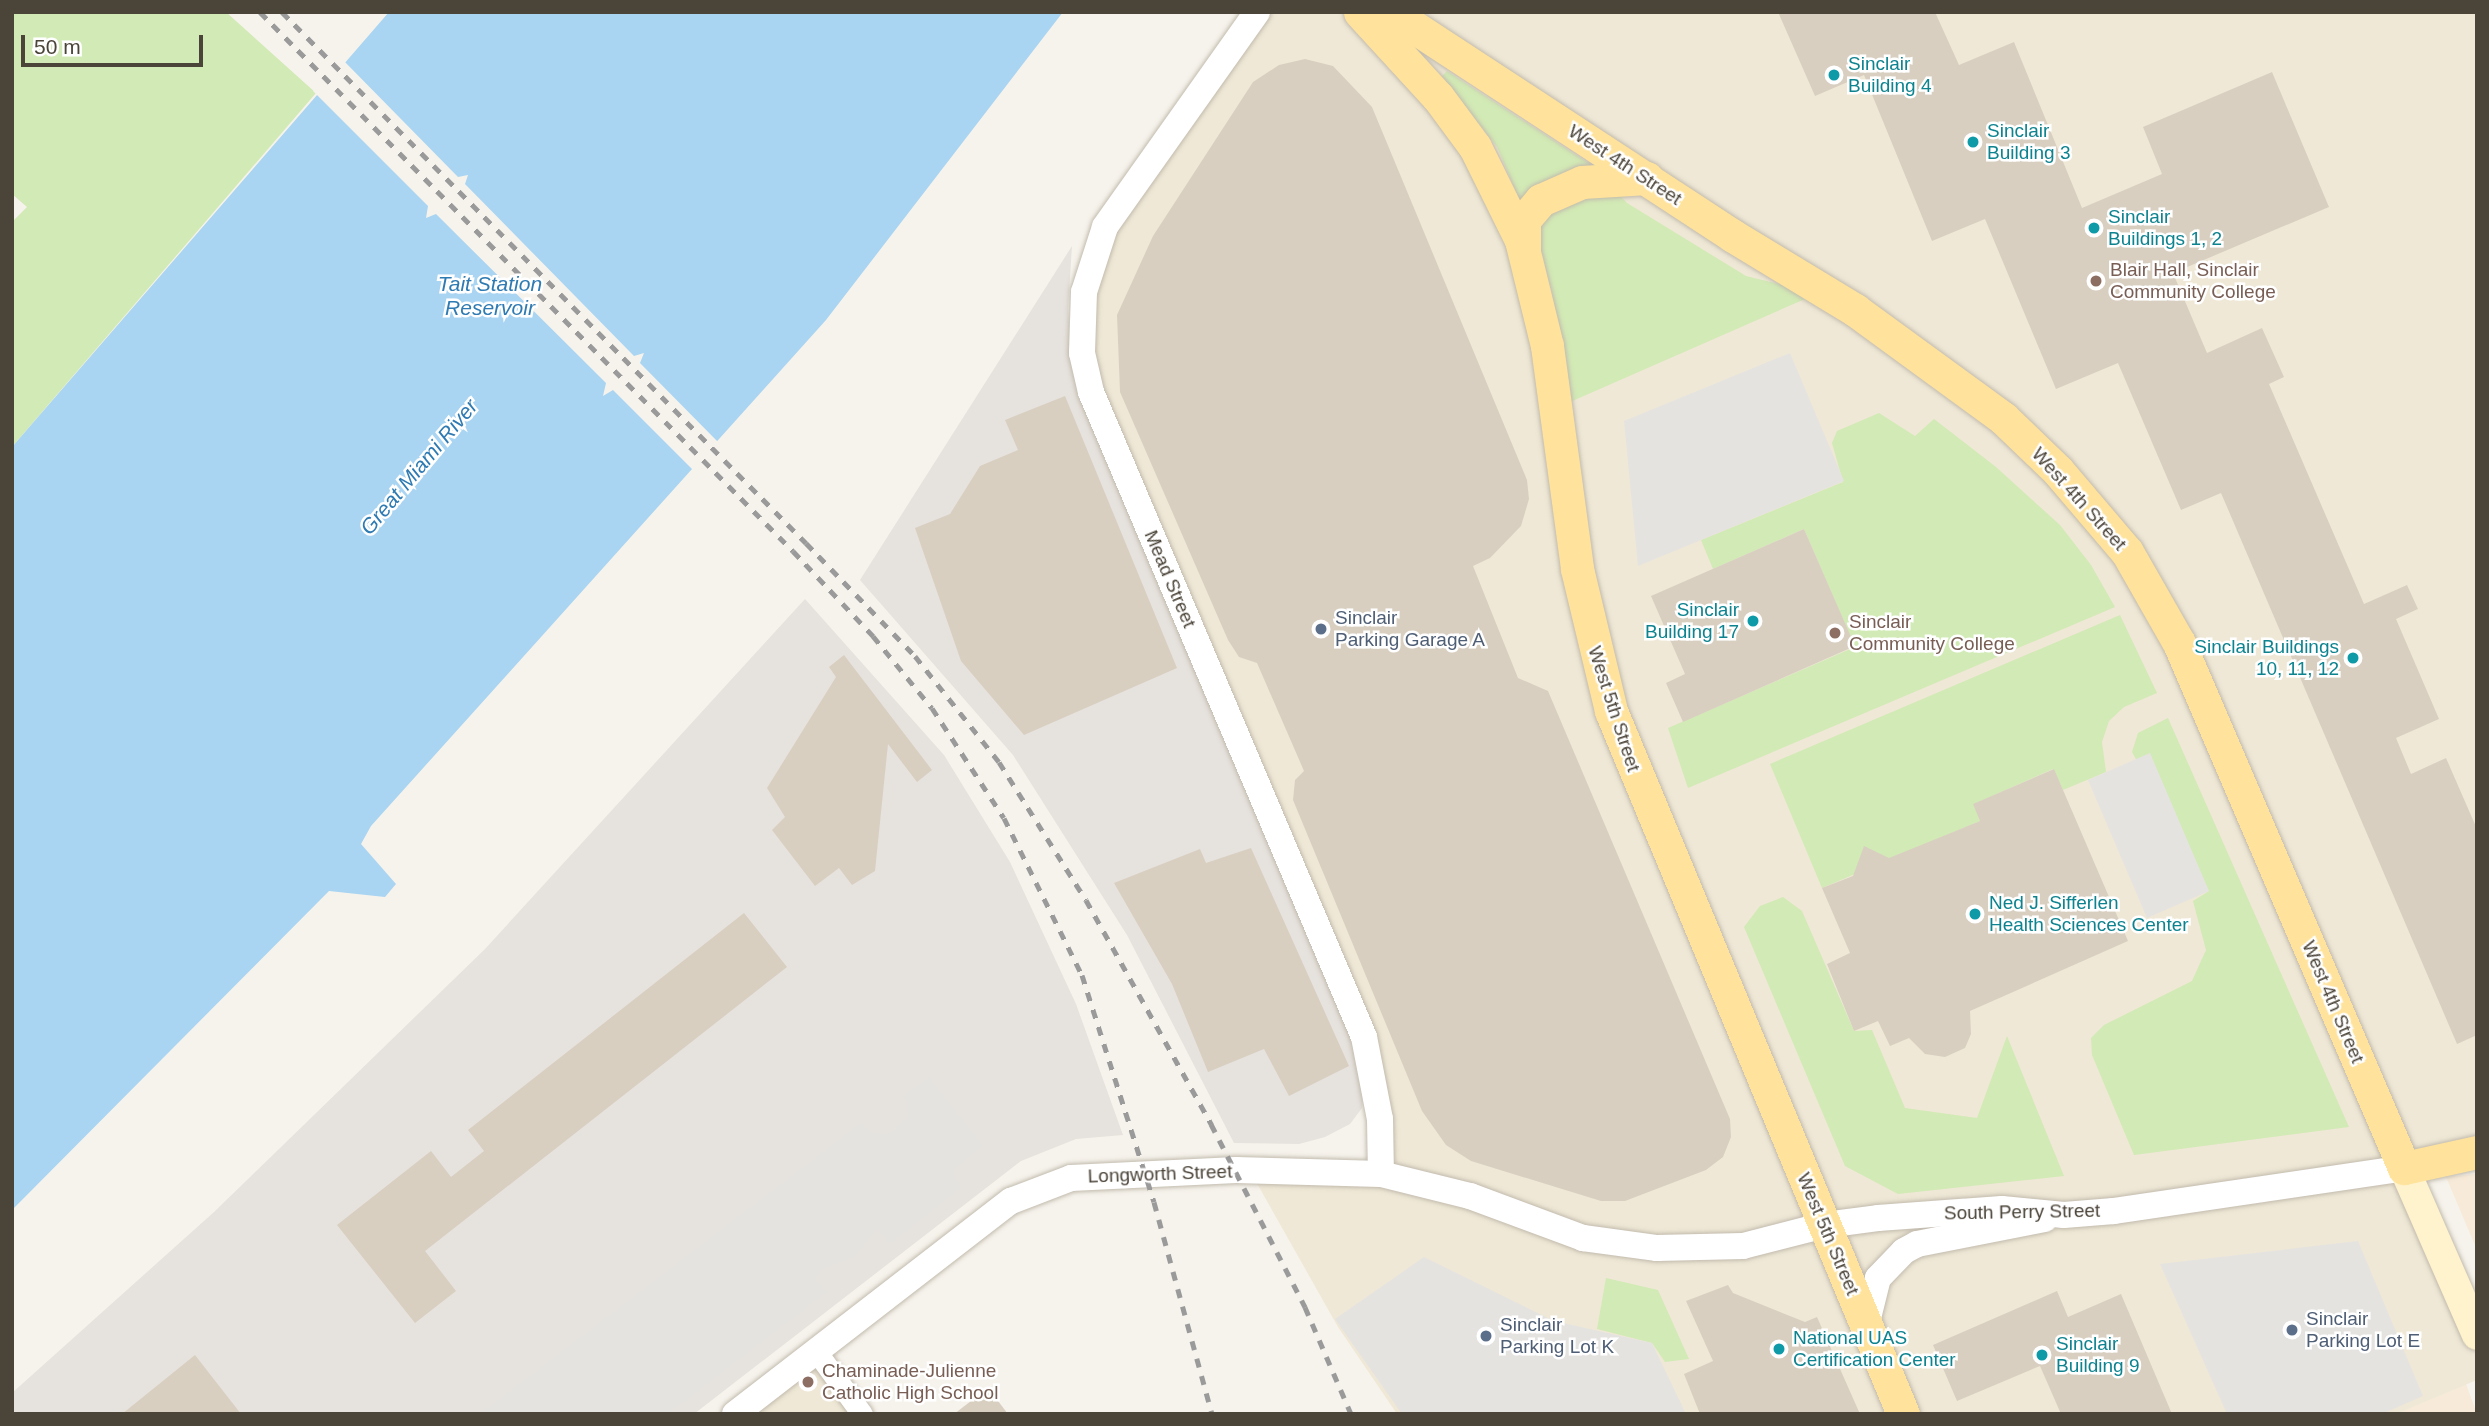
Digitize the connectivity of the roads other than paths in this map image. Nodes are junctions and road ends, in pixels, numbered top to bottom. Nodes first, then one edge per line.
1 (1256, 12) edge
2 (1360, 12) edge
3 (1391, 12) edge
4 (1647, 178) junction
5 (1524, 249) junction
6 (2477, 1152) edge
7 (2404, 1168) junction
8 (1381, 1174) junction
9 (2064, 1214) junction
10 (1825, 1225) junction
11 (1568, 1233) joint
12 (1866, 1326) junction
13 (2477, 1335) edge
14 (816, 1351) junction
15 (736, 1414) edge
16 (862, 1414) edge
17 (1903, 1414) edge

1 - 8 street, Mead Street
2 - 5 main road, West 5th Street
3 - 4 main road, West 4th Street
4 - 5 main road
4 - 7 main road, West 4th Street
5 - 10 main road, West 5th Street
6 - 7 main road, South Perry Street
7 - 9 street, South Perry Street
7 - 13 main road, West 4th Street
8 - 11 street, Longworth Street
8 - 14 street, Longworth Street
9 - 10 street, South Perry Street
9 - 12 street
10 - 11 street, South Perry Street
10 - 12 main road, West 5th Street
12 - 17 main road, West 5th Street
14 - 15 street, Longworth Street
14 - 16 street

